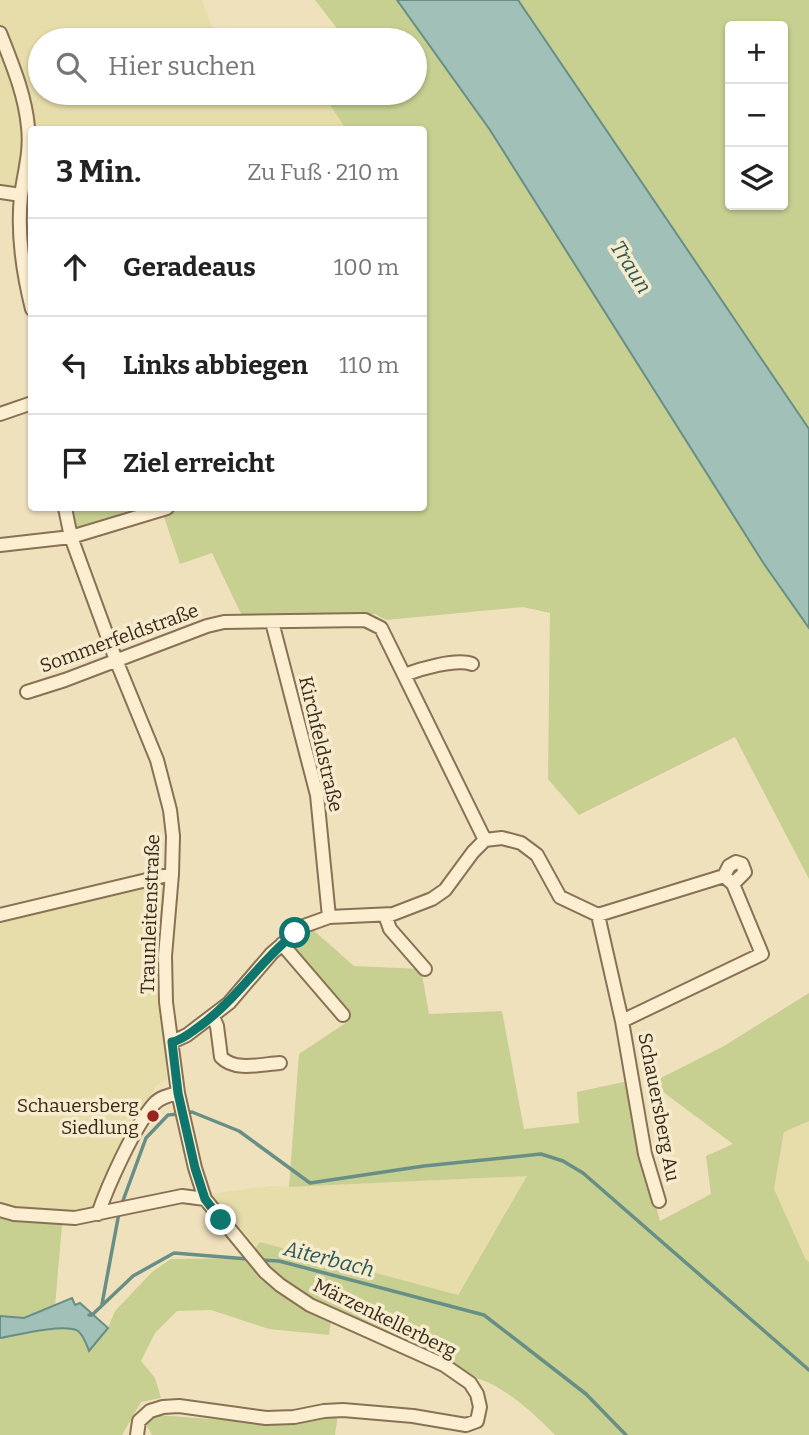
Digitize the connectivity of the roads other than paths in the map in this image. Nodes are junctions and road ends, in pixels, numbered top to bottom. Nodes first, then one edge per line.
1 (0, 33) edge
2 (28, 136) edge
3 (28, 159) edge
4 (25, 189) edge
5 (0, 192) edge
6 (28, 294) edge
7 (28, 404) edge
8 (0, 414) edge
9 (66, 511) edge
10 (157, 511) edge
11 (71, 537) junction
12 (0, 545) edge
13 (272, 622) junction
14 (116, 660) junction
15 (472, 664) dead end
16 (404, 675) junction
17 (27, 692) dead end
18 (485, 840) junction
19 (172, 874) junction
20 (0, 915) edge
21 (384, 915) junction
22 (598, 915) junction
23 (329, 917) junction
24 (282, 944) junction
25 (425, 970) dead end
26 (343, 1015) dead end
27 (213, 1017) junction
28 (622, 1021) junction
29 (172, 1042) junction
30 (280, 1063) dead end
31 (180, 1097) junction
32 (205, 1199) junction
33 (659, 1201) dead end
34 (0, 1210) edge
35 (103, 1213) junction
36 (265, 1272) joint
37 (138, 1435) edge

1 - 2 street
3 - 4 street
4 - 5 street
4 - 6 street
7 - 8 street
9 - 11 street, Traunleitenstraße
10 - 11 street
11 - 12 street
11 - 14 street, Traunleitenstraße
13 - 14 street, Sommerfeldstraße
13 - 16 street, Sommerfeldstraße
13 - 23 street, Kirchfeldstraße
14 - 17 street, Sommerfeldstraße
14 - 19 street, Traunleitenstraße
15 - 16 street
16 - 18 street, Sommerfeldstraße
18 - 21 street
18 - 22 street
19 - 20 street
19 - 29 street, Traunleitenstraße
21 - 23 street
21 - 25 street
22 - 28 street, Schauersberg Au
22 - 28 street, Schauersberg Au
23 - 24 street
24 - 26 street
24 - 27 street
27 - 29 street
27 - 30 street
28 - 33 street, Schauersberg Au
29 - 31 street, Traunleitenstraße
31 - 32 street, Traunleitenstraße
31 - 35 street
32 - 35 street
32 - 36 street, Traunleitenstraße
34 - 35 street
36 - 37 street, Märzenkellerberg

